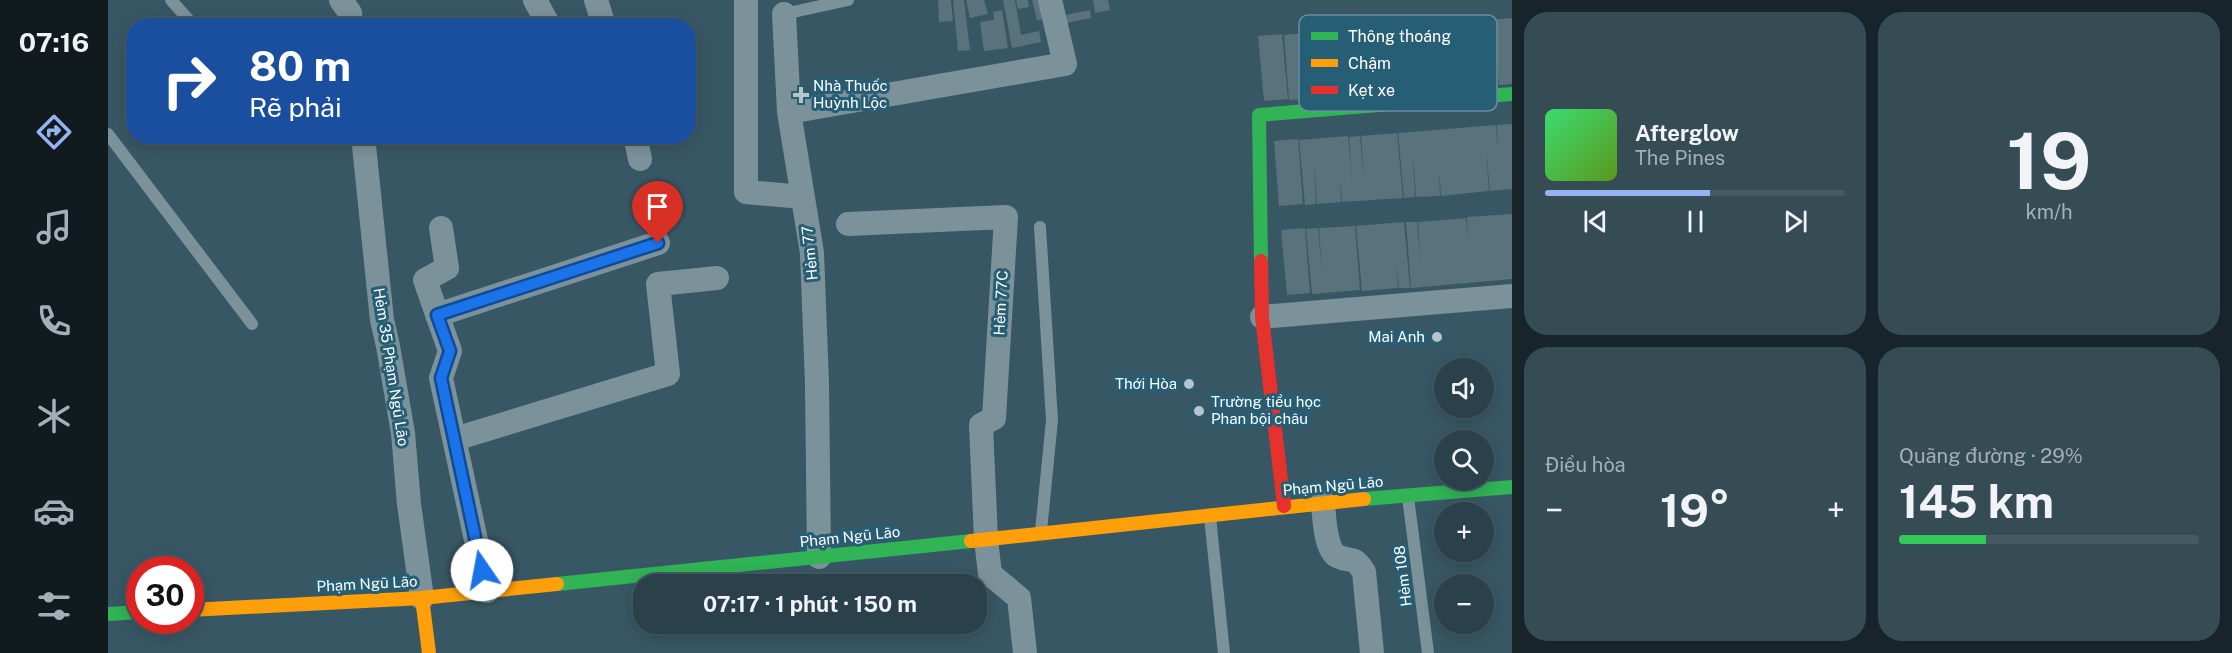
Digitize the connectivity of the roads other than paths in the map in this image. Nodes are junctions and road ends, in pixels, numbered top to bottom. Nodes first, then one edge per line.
1 (171, 0) edge
2 (535, 0) edge
3 (596, 0) edge
4 (746, 0) edge
5 (848, 0) edge
6 (1050, 0) edge
7 (784, 15) joint
8 (187, 18) edge
9 (545, 18) edge
10 (602, 18) edge
11 (1512, 94) edge
12 (1497, 95) edge
13 (1307, 111) edge
14 (789, 112) junction
15 (108, 134) edge
16 (364, 144) edge
17 (803, 197) junction
18 (848, 224) dead end
19 (1040, 227) dead end
20 (441, 228) dead end
21 (658, 243) dead end
22 (717, 278) dead end
23 (1512, 296) edge
24 (437, 315) junction
25 (1262, 317) junction
26 (252, 324) dead end
27 (455, 439) junction
28 (1512, 487) edge
29 (1408, 496) junction
30 (1323, 502) junction
31 (1284, 506) junction
32 (1210, 516) junction
33 (1041, 534) junction
34 (986, 539) junction
35 (819, 557) junction
36 (487, 591) junction
37 (422, 598) junction
38 (204, 609) edge
39 (126, 613) edge
40 (108, 614) edge
41 (429, 653) edge
42 (1025, 653) edge
43 (1224, 653) edge
44 (1372, 653) edge
45 (1428, 653) edge

1 - 8 lane
2 - 9 street
3 - 10 street
4 - 17 street
5 - 7 lane, Hẻm 77
6 - 14 street
7 - 14 street, Hẻm 77
11 - 12 street
13 - 25 street
14 - 17 street, Hẻm 77
15 - 26 lane
16 - 37 street, Hẻm 35 Phạm Ngũ Lão
17 - 35 street, Hẻm 77
18 - 34 street, Hẻm 77C
19 - 33 lane
20 - 24 street
21 - 24 street
22 - 27 street
23 - 25 street
24 - 27 street
25 - 31 street
27 - 36 street
28 - 29 street, Phạm Ngũ Lão
29 - 30 street, Phạm Ngũ Lão
29 - 45 lane, Hẻm 108
30 - 31 street, Phạm Ngũ Lão
30 - 44 street
31 - 32 street, Phạm Ngũ Lão
32 - 33 street, Phạm Ngũ Lão
32 - 43 lane
33 - 34 street, Phạm Ngũ Lão
34 - 35 street, Phạm Ngũ Lão
34 - 42 street
35 - 36 street, Phạm Ngũ Lão
36 - 37 street, Phạm Ngũ Lão
37 - 38 street, Phạm Ngũ Lão
37 - 41 street
39 - 40 street

